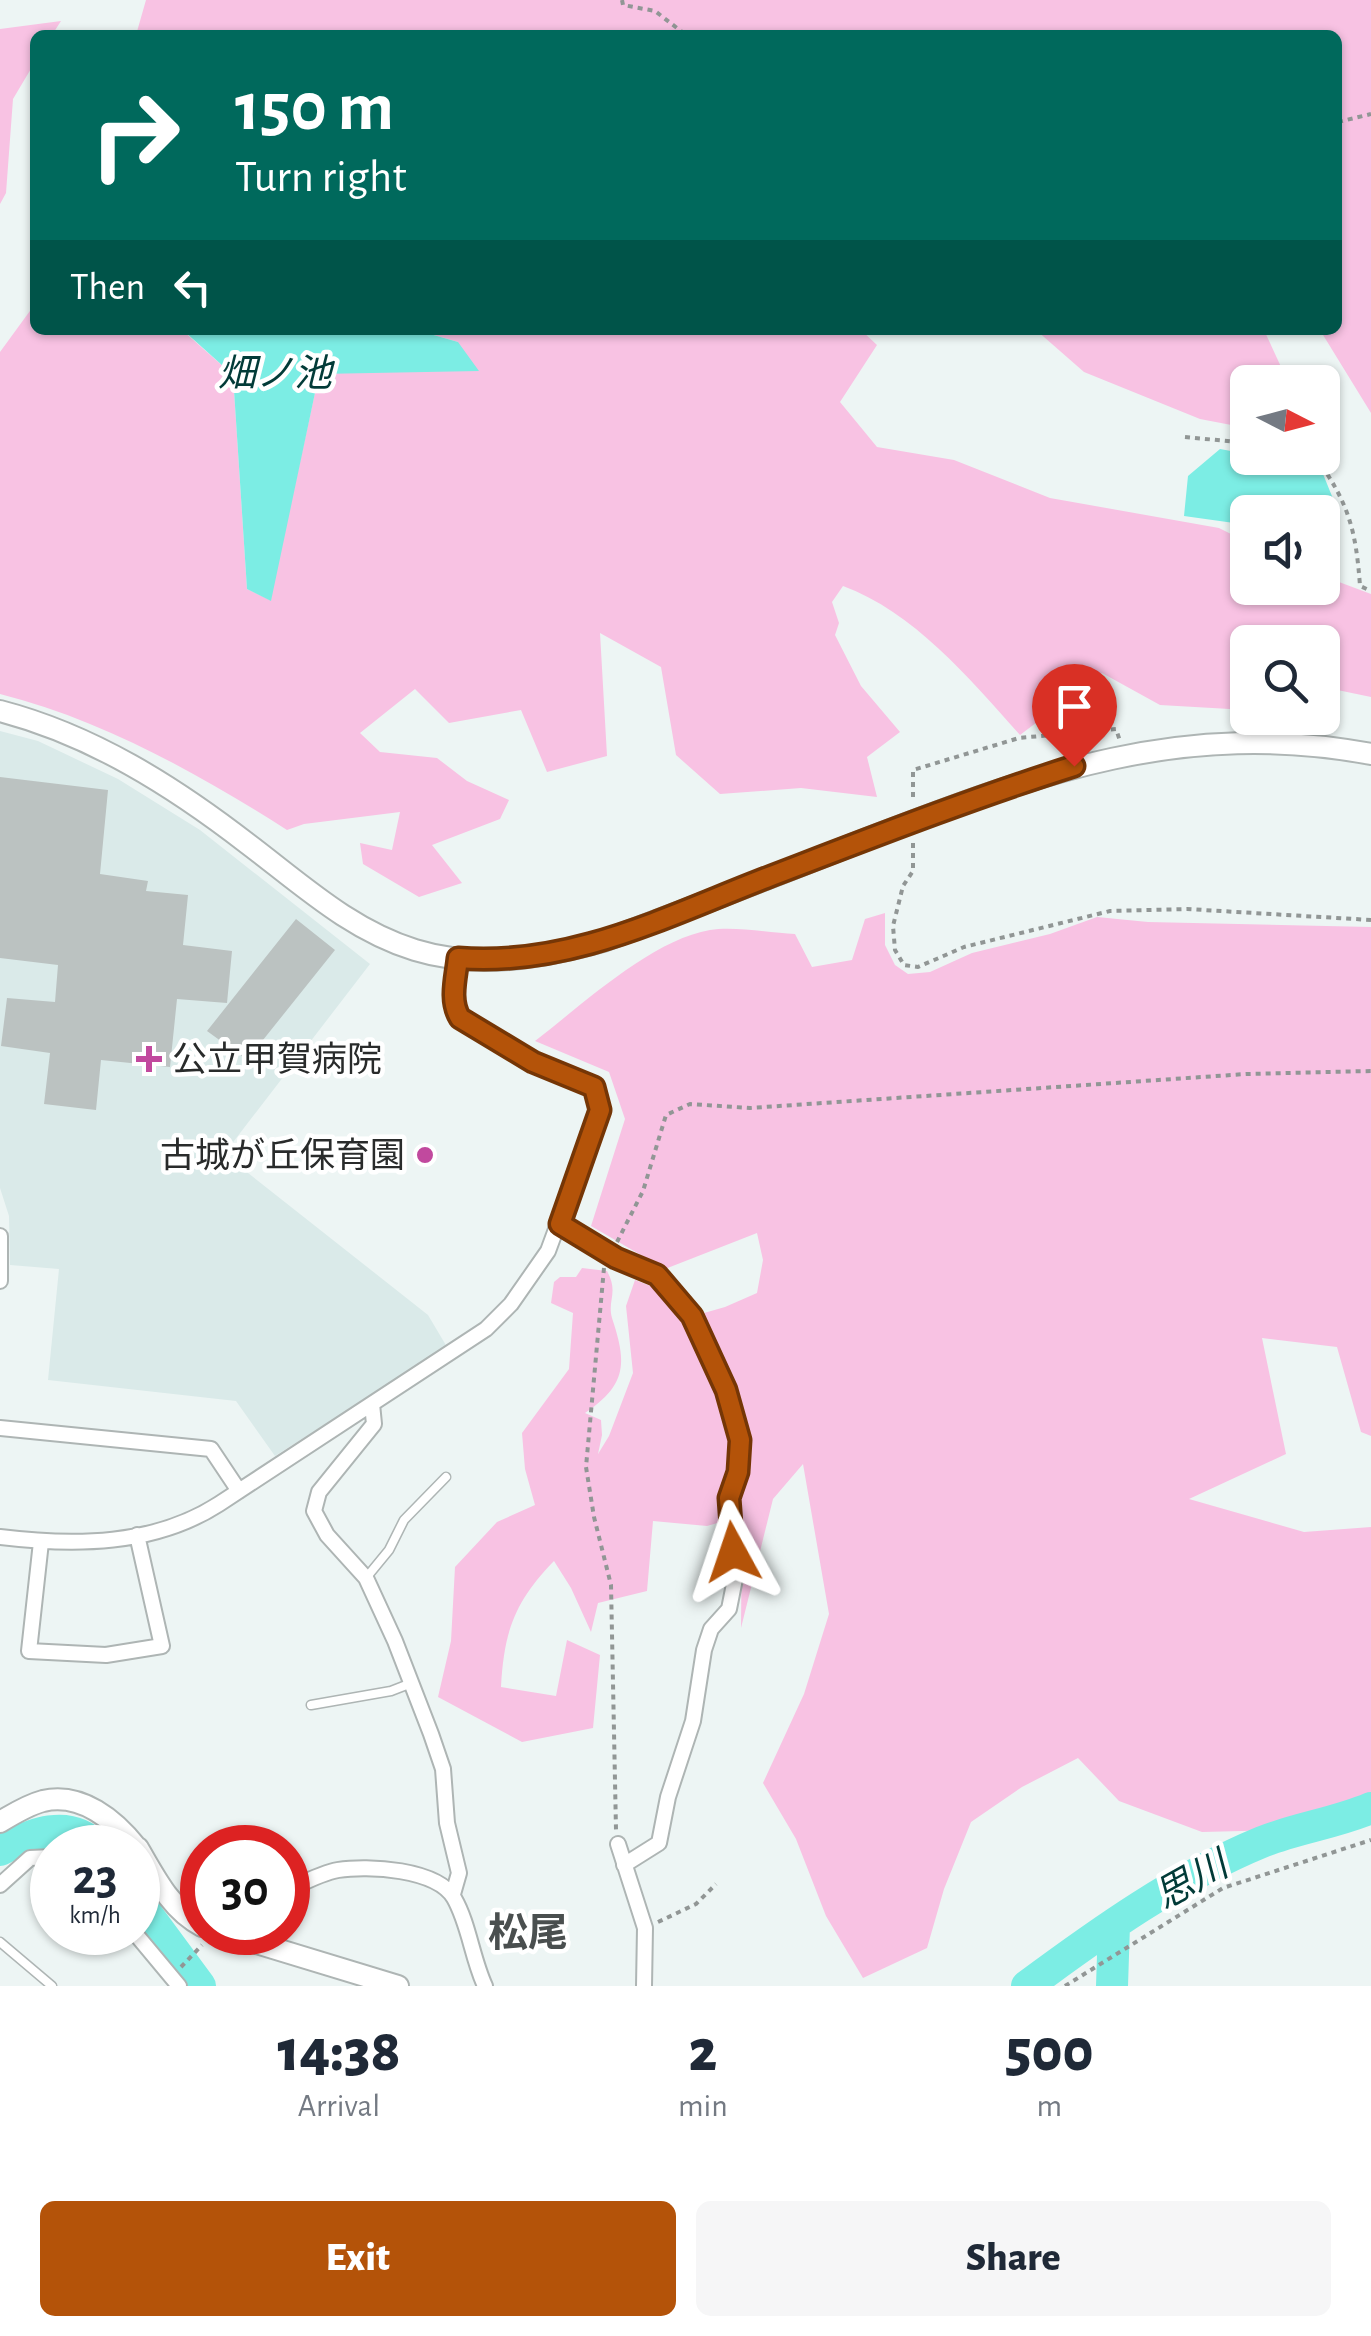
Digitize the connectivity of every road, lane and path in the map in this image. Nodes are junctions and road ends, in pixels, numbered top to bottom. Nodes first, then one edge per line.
1 (622, 0) edge
2 (680, 30) edge
3 (1371, 114) edge
4 (1342, 121) edge
5 (1184, 437) dead end
6 (1230, 442) edge
7 (1328, 475) edge
8 (1371, 591) edge
9 (0, 711) edge
10 (1371, 754) edge
11 (1125, 755) junction
12 (913, 797) dead end
13 (913, 840) dead end
14 (1371, 920) edge
15 (458, 958) junction
16 (1371, 1071) edge
17 (560, 1224) junction
18 (0, 1236) edge
19 (611, 1254) junction
20 (0, 1282) edge
21 (372, 1404) junction
22 (0, 1428) edge
23 (446, 1477) dead end
24 (239, 1491) junction
25 (137, 1536) junction
26 (0, 1537) edge
27 (41, 1542) junction
28 (366, 1578) junction
29 (409, 1684) junction
30 (311, 1705) dead end
31 (0, 1822) edge
32 (117, 1825) edge
33 (1371, 1840) edge
34 (618, 1844) joint
35 (30, 1858) edge
36 (624, 1865) junction
37 (160, 1881) edge
38 (310, 1881) edge
39 (716, 1884) dead end
40 (0, 1885) edge
41 (453, 1894) junction
42 (180, 1909) edge
43 (644, 1928) junction
44 (0, 1942) edge
45 (154, 1955) edge
46 (196, 1955) edge
47 (296, 1955) edge
48 (176, 1980) edge
49 (52, 1986) edge
50 (398, 1986) edge
51 (485, 1986) edge
52 (644, 1986) edge
53 (1064, 1986) edge

1 - 2 path
3 - 4 path
5 - 6 path
7 - 8 path
9 - 15 street
10 - 11 street
11 - 12 path
11 - 15 street
13 - 14 path
15 - 17 street
16 - 19 path
17 - 19 street
17 - 21 street
18 - 20 street
19 - 34 path
19 - 36 street
21 - 24 street
21 - 28 street
22 - 24 street
23 - 28 lane
24 - 25 street
25 - 27 street
25 - 27 street
26 - 27 street
28 - 29 street
29 - 30 lane
29 - 41 street
31 - 32 street
33 - 53 path
34 - 36 street
35 - 40 street
36 - 43 street
37 - 42 street
38 - 41 street
39 - 43 path
41 - 51 street
43 - 52 street
44 - 49 lane
45 - 48 street
46 - 48 path
47 - 50 street

